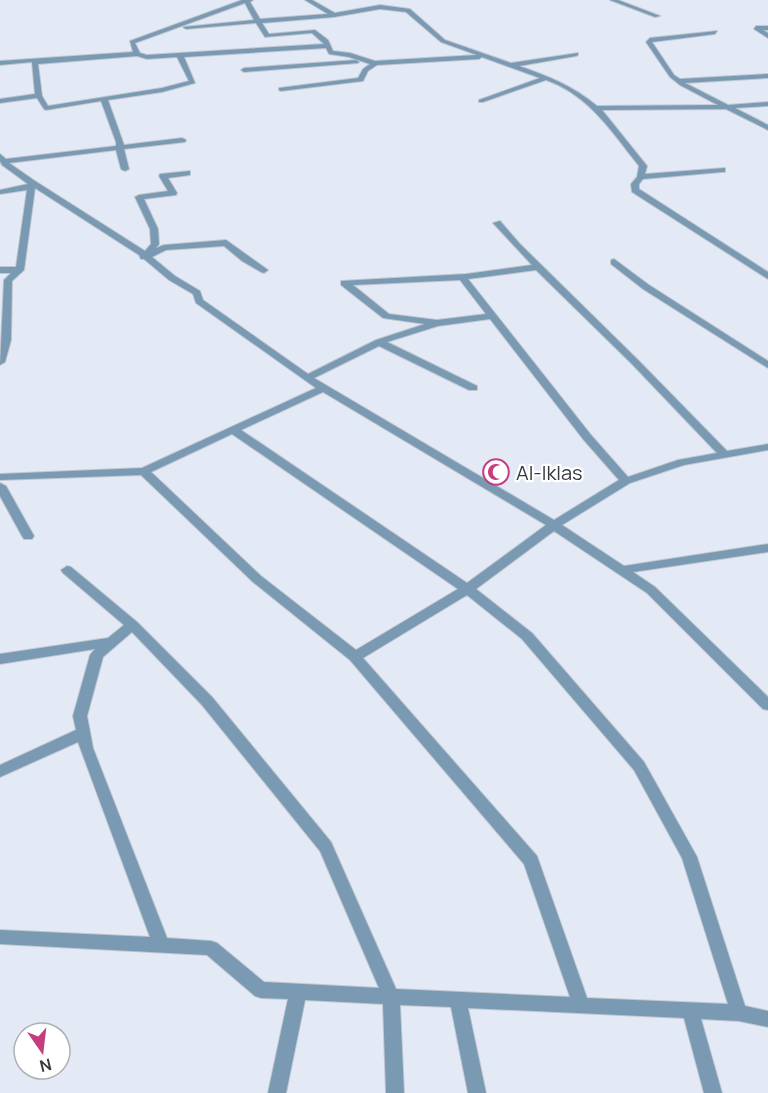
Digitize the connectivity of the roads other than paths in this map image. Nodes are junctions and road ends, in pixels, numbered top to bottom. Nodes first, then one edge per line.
1 (248, 0) edge
2 (308, 0) edge
3 (613, 0) edge
4 (334, 15) junction
5 (657, 16) dead end
6 (258, 21) junction
7 (170, 28) junction
8 (768, 28) edge
9 (715, 32) dead end
10 (768, 36) edge
11 (327, 46) junction
12 (137, 54) junction
13 (179, 54) junction
14 (576, 54) dead end
15 (486, 56) junction
16 (35, 62) junction
17 (0, 63) edge
18 (375, 63) junction
19 (511, 65) junction
20 (244, 70) dead end
21 (768, 76) edge
22 (546, 78) junction
23 (678, 81) junction
24 (281, 89) dead end
25 (39, 96) junction
26 (105, 99) junction
27 (0, 101) edge
28 (481, 101) dead end
29 (768, 104) edge
30 (726, 107) junction
31 (594, 108) junction
32 (768, 128) edge
33 (182, 140) dead end
34 (120, 147) junction
35 (2, 159) edge
36 (124, 169) dead end
37 (722, 170) dead end
38 (187, 173) dead end
39 (641, 177) junction
40 (32, 185) junction
41 (0, 192) edge
42 (497, 223) dead end
43 (144, 257) junction
44 (614, 262) dead end
45 (538, 267) junction
46 (0, 270) edge
47 (20, 270) junction
48 (264, 270) dead end
49 (768, 276) edge
50 (462, 277) junction
51 (491, 316) junction
52 (437, 323) junction
53 (3, 340) edge
54 (379, 342) junction
55 (0, 362) edge
56 (768, 365) edge
57 (307, 378) junction
58 (324, 388) junction
59 (473, 388) dead end
60 (233, 430) junction
61 (768, 447) edge
62 (725, 455) junction
63 (144, 471) junction
64 (0, 477) edge
65 (626, 481) junction
66 (0, 486) edge
67 (554, 525) junction
68 (28, 536) dead end
69 (768, 548) edge
70 (67, 570) dead end
71 (622, 570) junction
72 (466, 589) junction
73 (132, 625) junction
74 (113, 641) junction
75 (355, 657) junction
76 (0, 659) edge
77 (766, 700) edge
78 (83, 733) junction
79 (0, 771) edge
80 (0, 937) edge
81 (161, 945) junction
82 (298, 992) junction
83 (391, 996) junction
84 (458, 1000) junction
85 (581, 1005) junction
86 (690, 1010) junction
87 (739, 1013) junction
88 (768, 1019) edge
89 (277, 1093) edge
90 (394, 1093) edge
91 (477, 1093) edge
92 (714, 1093) edge

1 - 6 street
1 - 7 street
2 - 4 street
3 - 5 street
4 - 6 street
4 - 15 street
6 - 7 street
6 - 11 street
7 - 12 street
8 - 10 street
9 - 23 street
11 - 13 street
11 - 18 street
12 - 13 street
12 - 16 street
13 - 26 street
14 - 19 street
15 - 18 street
15 - 19 street
16 - 17 street
16 - 25 street
18 - 20 street
18 - 24 street
19 - 22 street
21 - 23 street
22 - 28 street
22 - 31 street
23 - 30 street
25 - 26 street
25 - 27 street
26 - 34 street
29 - 30 street
30 - 31 street
30 - 32 street
31 - 39 street
33 - 34 street
34 - 35 street
34 - 36 street
35 - 40 street
37 - 39 street
38 - 43 street
39 - 49 street
40 - 41 street
40 - 43 street
40 - 47 street
42 - 45 street
43 - 48 street
43 - 57 street
44 - 56 street
45 - 50 street
45 - 62 street
46 - 47 street
47 - 53 street
50 - 51 street
50 - 52 street
51 - 52 street
51 - 65 street
52 - 54 street
53 - 55 street
54 - 57 street
54 - 59 street
57 - 58 street
58 - 60 street
58 - 67 street
60 - 63 street
60 - 72 street
61 - 62 street
62 - 65 street
63 - 64 street
63 - 75 street
65 - 67 street
66 - 68 street
67 - 71 street
67 - 72 street
69 - 71 street
70 - 73 street
71 - 77 street
72 - 75 street
72 - 87 street
73 - 74 street
73 - 83 street
74 - 76 street
74 - 78 street
75 - 85 street
78 - 79 street
78 - 81 street
80 - 81 street
81 - 82 street
82 - 83 street
82 - 89 street
83 - 84 street
83 - 90 street
84 - 85 street
84 - 91 street
85 - 86 street
86 - 87 street
86 - 92 street
87 - 88 street

